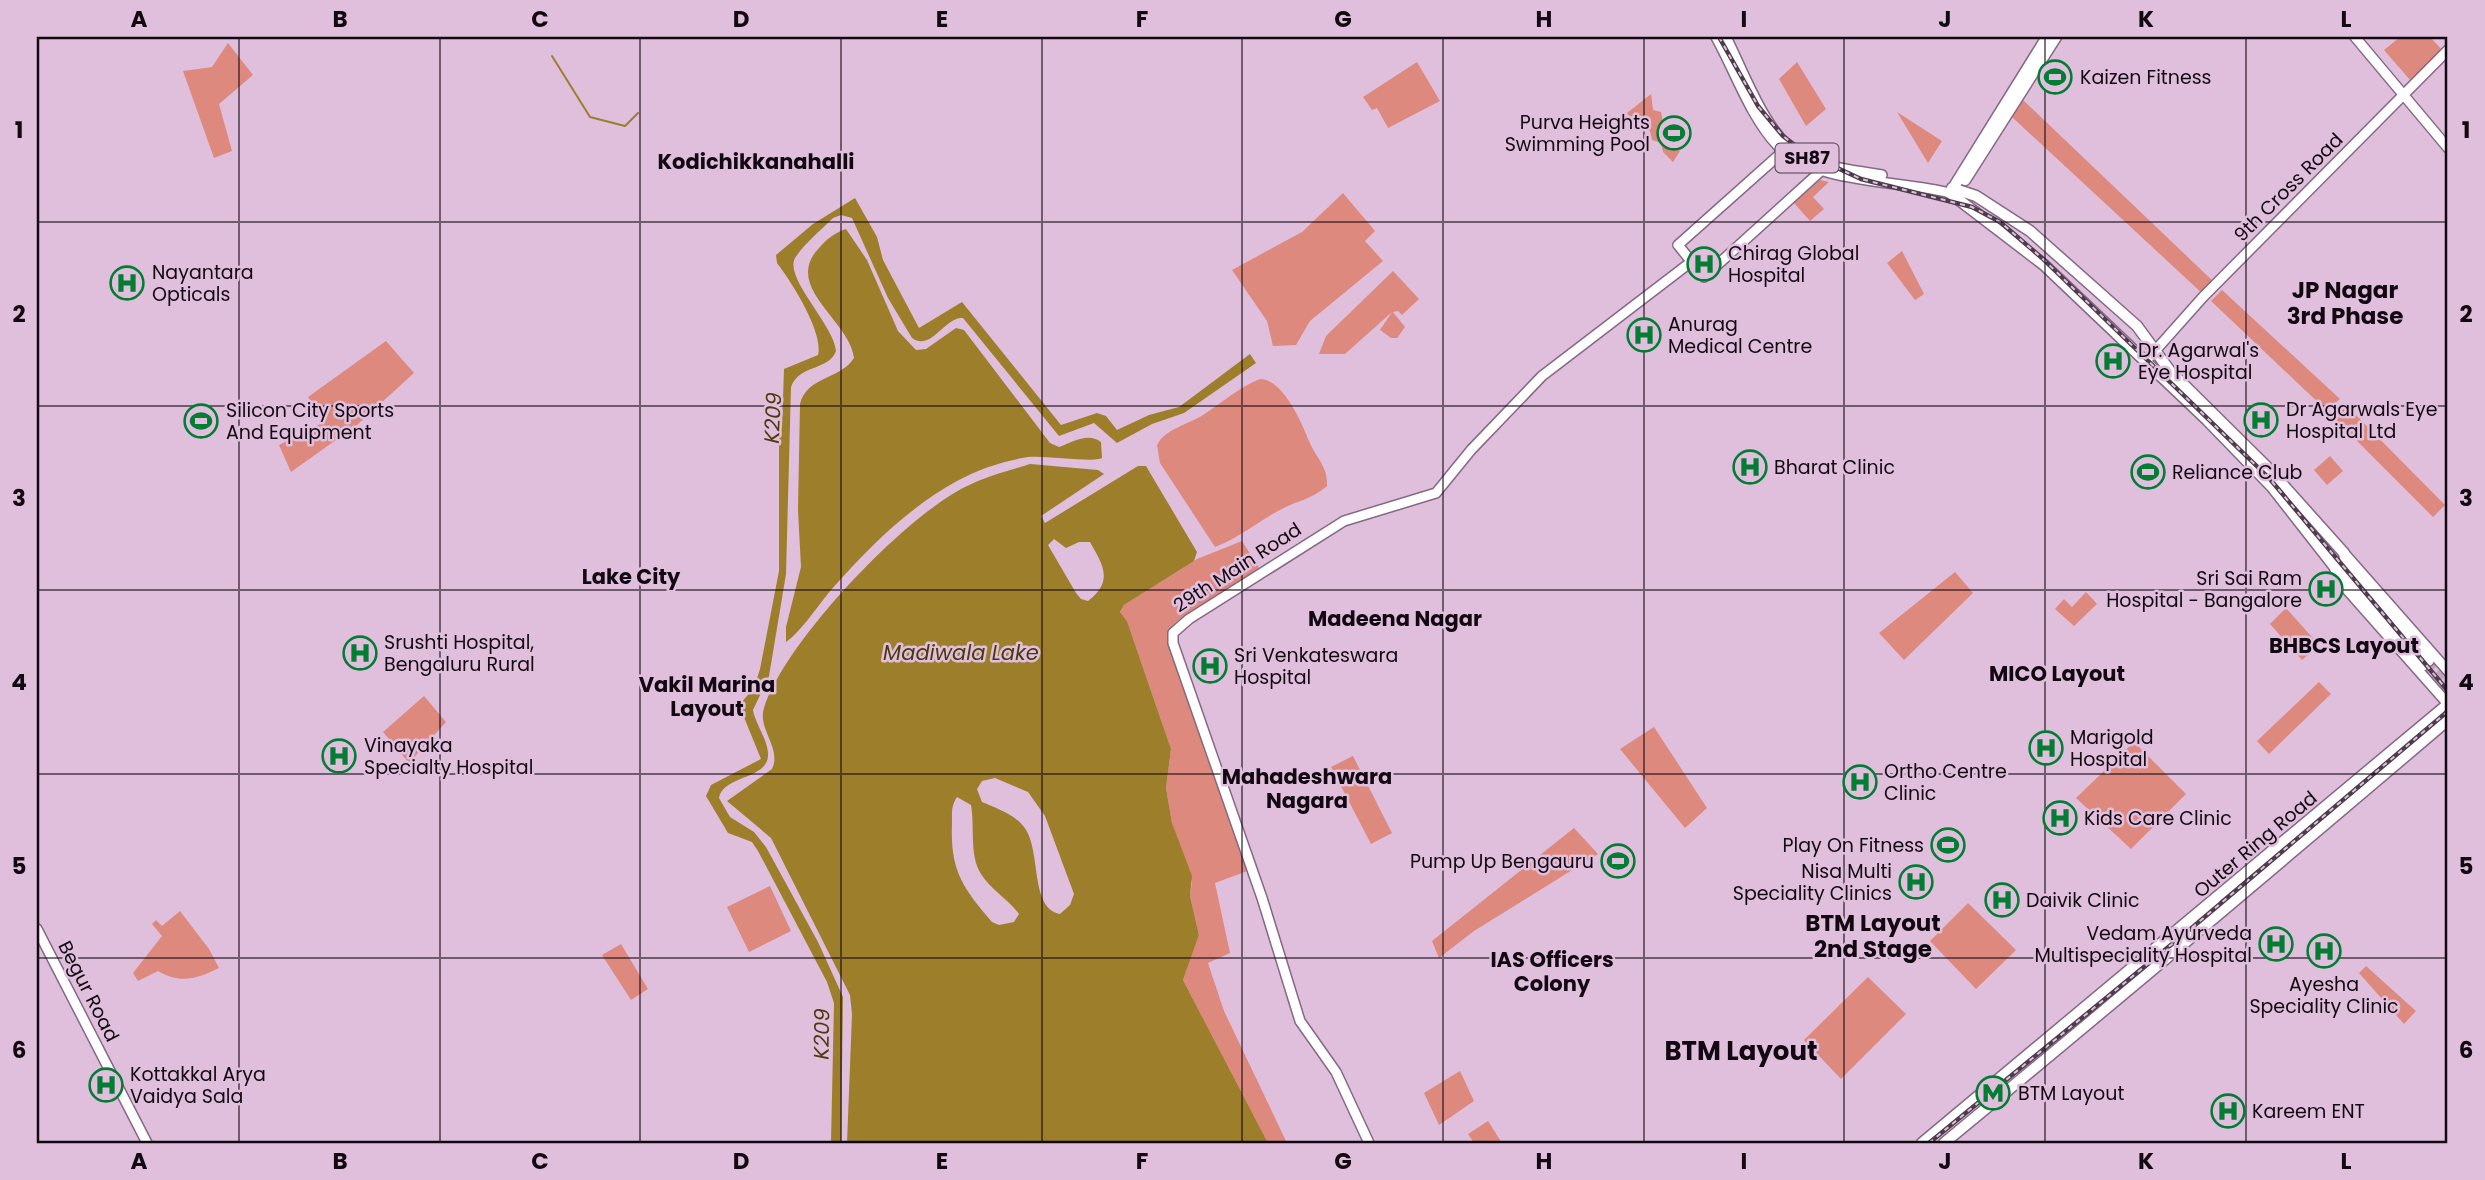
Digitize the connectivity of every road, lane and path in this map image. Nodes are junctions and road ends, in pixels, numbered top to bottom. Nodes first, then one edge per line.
1 (1716, 37) edge
2 (1726, 37) edge
3 (2047, 37) edge
4 (2056, 37) edge
5 (2358, 37) edge
6 (2448, 50) edge
7 (2448, 55) edge
8 (2406, 96) junction
9 (2448, 142) edge
10 (2448, 148) edge
11 (1786, 149) junction
12 (1823, 167) junction
13 (1954, 191) junction
14 (1693, 264) junction
15 (2155, 351) junction
16 (2146, 361) junction
17 (2344, 553) junction
18 (2333, 565) junction
19 (2448, 671) edge
20 (2448, 705) edge
21 (2448, 719) edge
22 (37, 929) edge
23 (147, 1143) edge
24 (1369, 1143) edge
25 (1374, 1143) edge
26 (1924, 1143) edge
27 (1941, 1143) edge

1 - 11 main road, SH87
2 - 11 main road, SH87
3 - 13 highway
4 - 13 highway
5 - 8 main road
5 - 8 main road
6 - 8 main road, 9th Cross Road
7 - 8 main road, 9th Cross Road
8 - 9 main road
8 - 10 main road
8 - 15 main road, 9th Cross Road
11 - 12 main road, SH87
11 - 14 main road
12 - 13 main road, SH87
12 - 14 main road
13 - 15 highway
13 - 16 highway
14 - 24 main road, 29th Main Road
14 - 25 main road, 29th Main Road
15 - 16 main road, 9th Cross Road
15 - 17 highway
16 - 18 highway
17 - 18 main road
17 - 19 main road
18 - 20 main road
20 - 26 highway, Outer Ring Road
21 - 27 main road
21 - 27 highway, Outer Ring Road
22 - 23 main road, Begur Road

